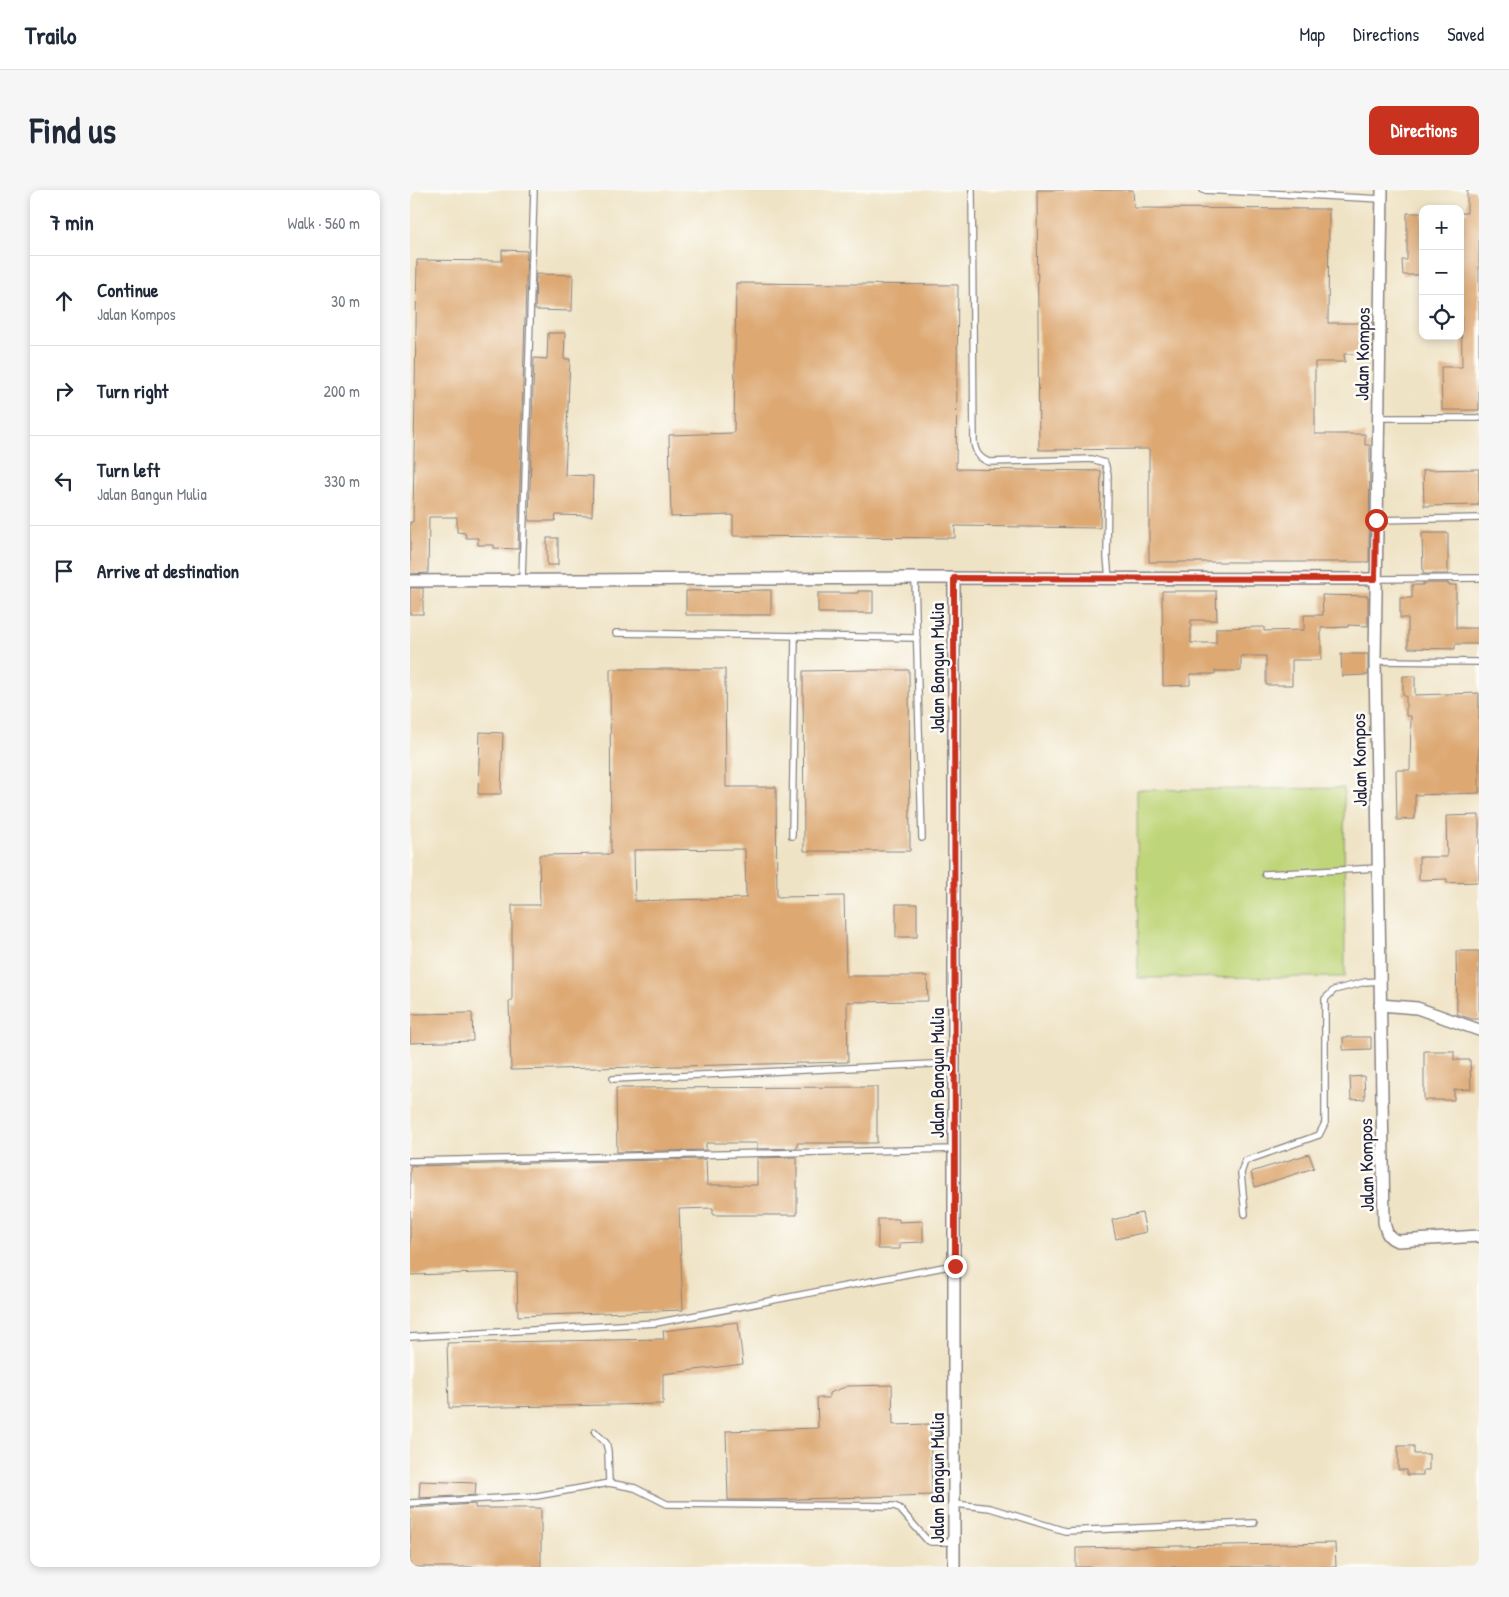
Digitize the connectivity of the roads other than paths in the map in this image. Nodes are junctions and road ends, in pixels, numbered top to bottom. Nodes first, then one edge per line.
1 (534, 190) edge
2 (972, 190) edge
3 (1203, 190) edge
4 (1382, 194) edge
5 (1378, 418) junction
6 (1479, 418) edge
7 (1479, 518) edge
8 (1376, 520) junction
9 (915, 578) junction
10 (954, 578) junction
11 (1479, 578) edge
12 (1109, 579) junction
13 (1375, 579) junction
14 (522, 580) junction
15 (410, 581) edge
16 (616, 633) dead end
17 (796, 636) junction
18 (917, 638) junction
19 (1376, 661) junction
20 (1479, 662) edge
21 (792, 836) dead end
22 (922, 838) dead end
23 (1378, 868) junction
24 (1264, 874) dead end
25 (1380, 981) junction
26 (1380, 1005) junction
27 (1479, 1030) edge
28 (955, 1063) junction
29 (613, 1079) dead end
30 (955, 1149) junction
31 (410, 1161) edge
32 (1245, 1214) dead end
33 (1479, 1236) edge
34 (955, 1266) junction
35 (410, 1337) edge
36 (595, 1432) dead end
37 (609, 1483) junction
38 (410, 1503) edge
39 (955, 1504) junction
40 (1254, 1523) dead end
41 (954, 1542) junction
42 (954, 1567) edge

1 - 14 lane
2 - 12 lane
3 - 4 lane
4 - 5 street, Jalan Kompos
5 - 6 lane
5 - 8 street, Jalan Kompos
7 - 8 lane
8 - 13 street, Jalan Kompos
9 - 10 street
9 - 14 street
9 - 18 lane
10 - 12 street
10 - 28 street, Jalan Bangun Mulia
11 - 13 lane
12 - 13 street
13 - 19 street, Jalan Kompos
14 - 15 street
16 - 17 lane
17 - 18 lane
17 - 21 lane
18 - 22 lane
19 - 20 lane
19 - 23 street, Jalan Kompos
23 - 24 lane
23 - 25 street, Jalan Kompos
25 - 26 street, Jalan Kompos
25 - 32 lane
26 - 27 street
26 - 33 street, Jalan Kompos
28 - 29 lane
28 - 30 street, Jalan Bangun Mulia
30 - 31 lane
30 - 34 street, Jalan Bangun Mulia
34 - 35 lane
34 - 39 street, Jalan Bangun Mulia
36 - 37 lane
37 - 38 lane
37 - 41 lane
39 - 40 lane
39 - 41 street, Jalan Bangun Mulia
41 - 42 street, Jalan Bangun Mulia

